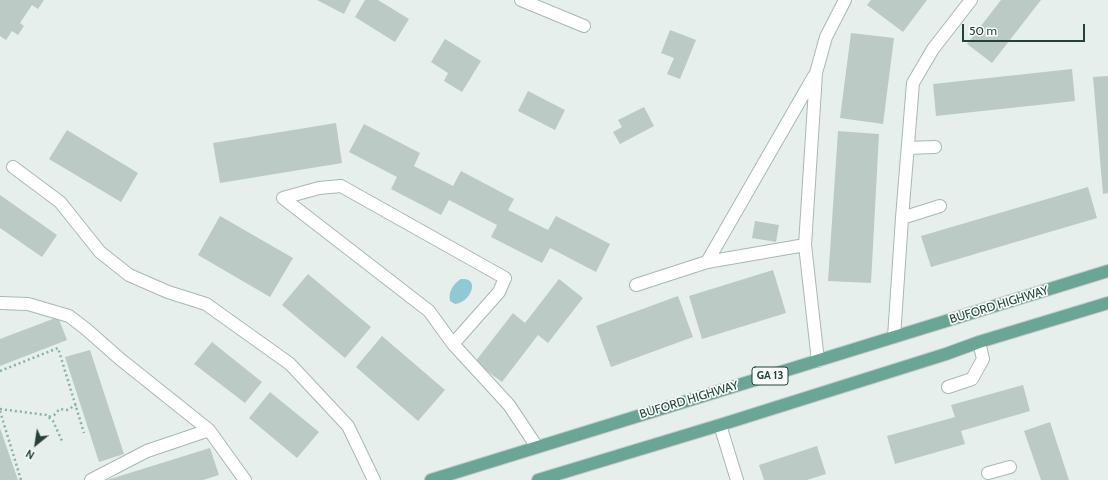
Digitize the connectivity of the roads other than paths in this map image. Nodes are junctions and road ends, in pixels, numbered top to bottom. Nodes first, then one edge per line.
1 (521, 0) edge
2 (845, 0) edge
3 (971, 0) edge
4 (584, 26) dead end
5 (816, 73) junction
6 (935, 147) dead end
7 (908, 148) junction
8 (13, 167) dead end
9 (940, 206) dead end
10 (902, 218) junction
11 (806, 245) junction
12 (707, 262) junction
13 (1108, 271) edge
14 (636, 285) dead end
15 (0, 303) edge
16 (1108, 303) edge
17 (894, 337) junction
18 (980, 342) junction
19 (453, 344) junction
20 (818, 361) junction
21 (948, 387) dead end
22 (720, 425) junction
23 (209, 430) junction
24 (537, 447) junction
25 (1010, 467) dead end
26 (988, 473) dead end
27 (91, 480) edge
28 (245, 480) edge
29 (374, 480) edge
30 (431, 480) edge
31 (538, 480) edge
32 (737, 480) edge

1 - 4 street
2 - 5 street
3 - 7 street
5 - 11 street
5 - 12 street
6 - 7 street
7 - 10 street
8 - 29 street
9 - 10 street
10 - 17 street
11 - 12 street
11 - 20 street
12 - 14 street
13 - 17 main road, BUFORD HIGHWAY / GA 13
15 - 23 street
16 - 18 main road, GA 13
17 - 20 main road, BUFORD HIGHWAY / GA 13
18 - 21 street
18 - 22 main road, GA 13
19 - 19 street
19 - 24 street
20 - 24 main road, BUFORD HIGHWAY / GA 13
22 - 31 main road, GA 13
22 - 32 street
23 - 27 street
23 - 28 street
24 - 30 main road, BUFORD HIGHWAY / GA 13
25 - 26 street

